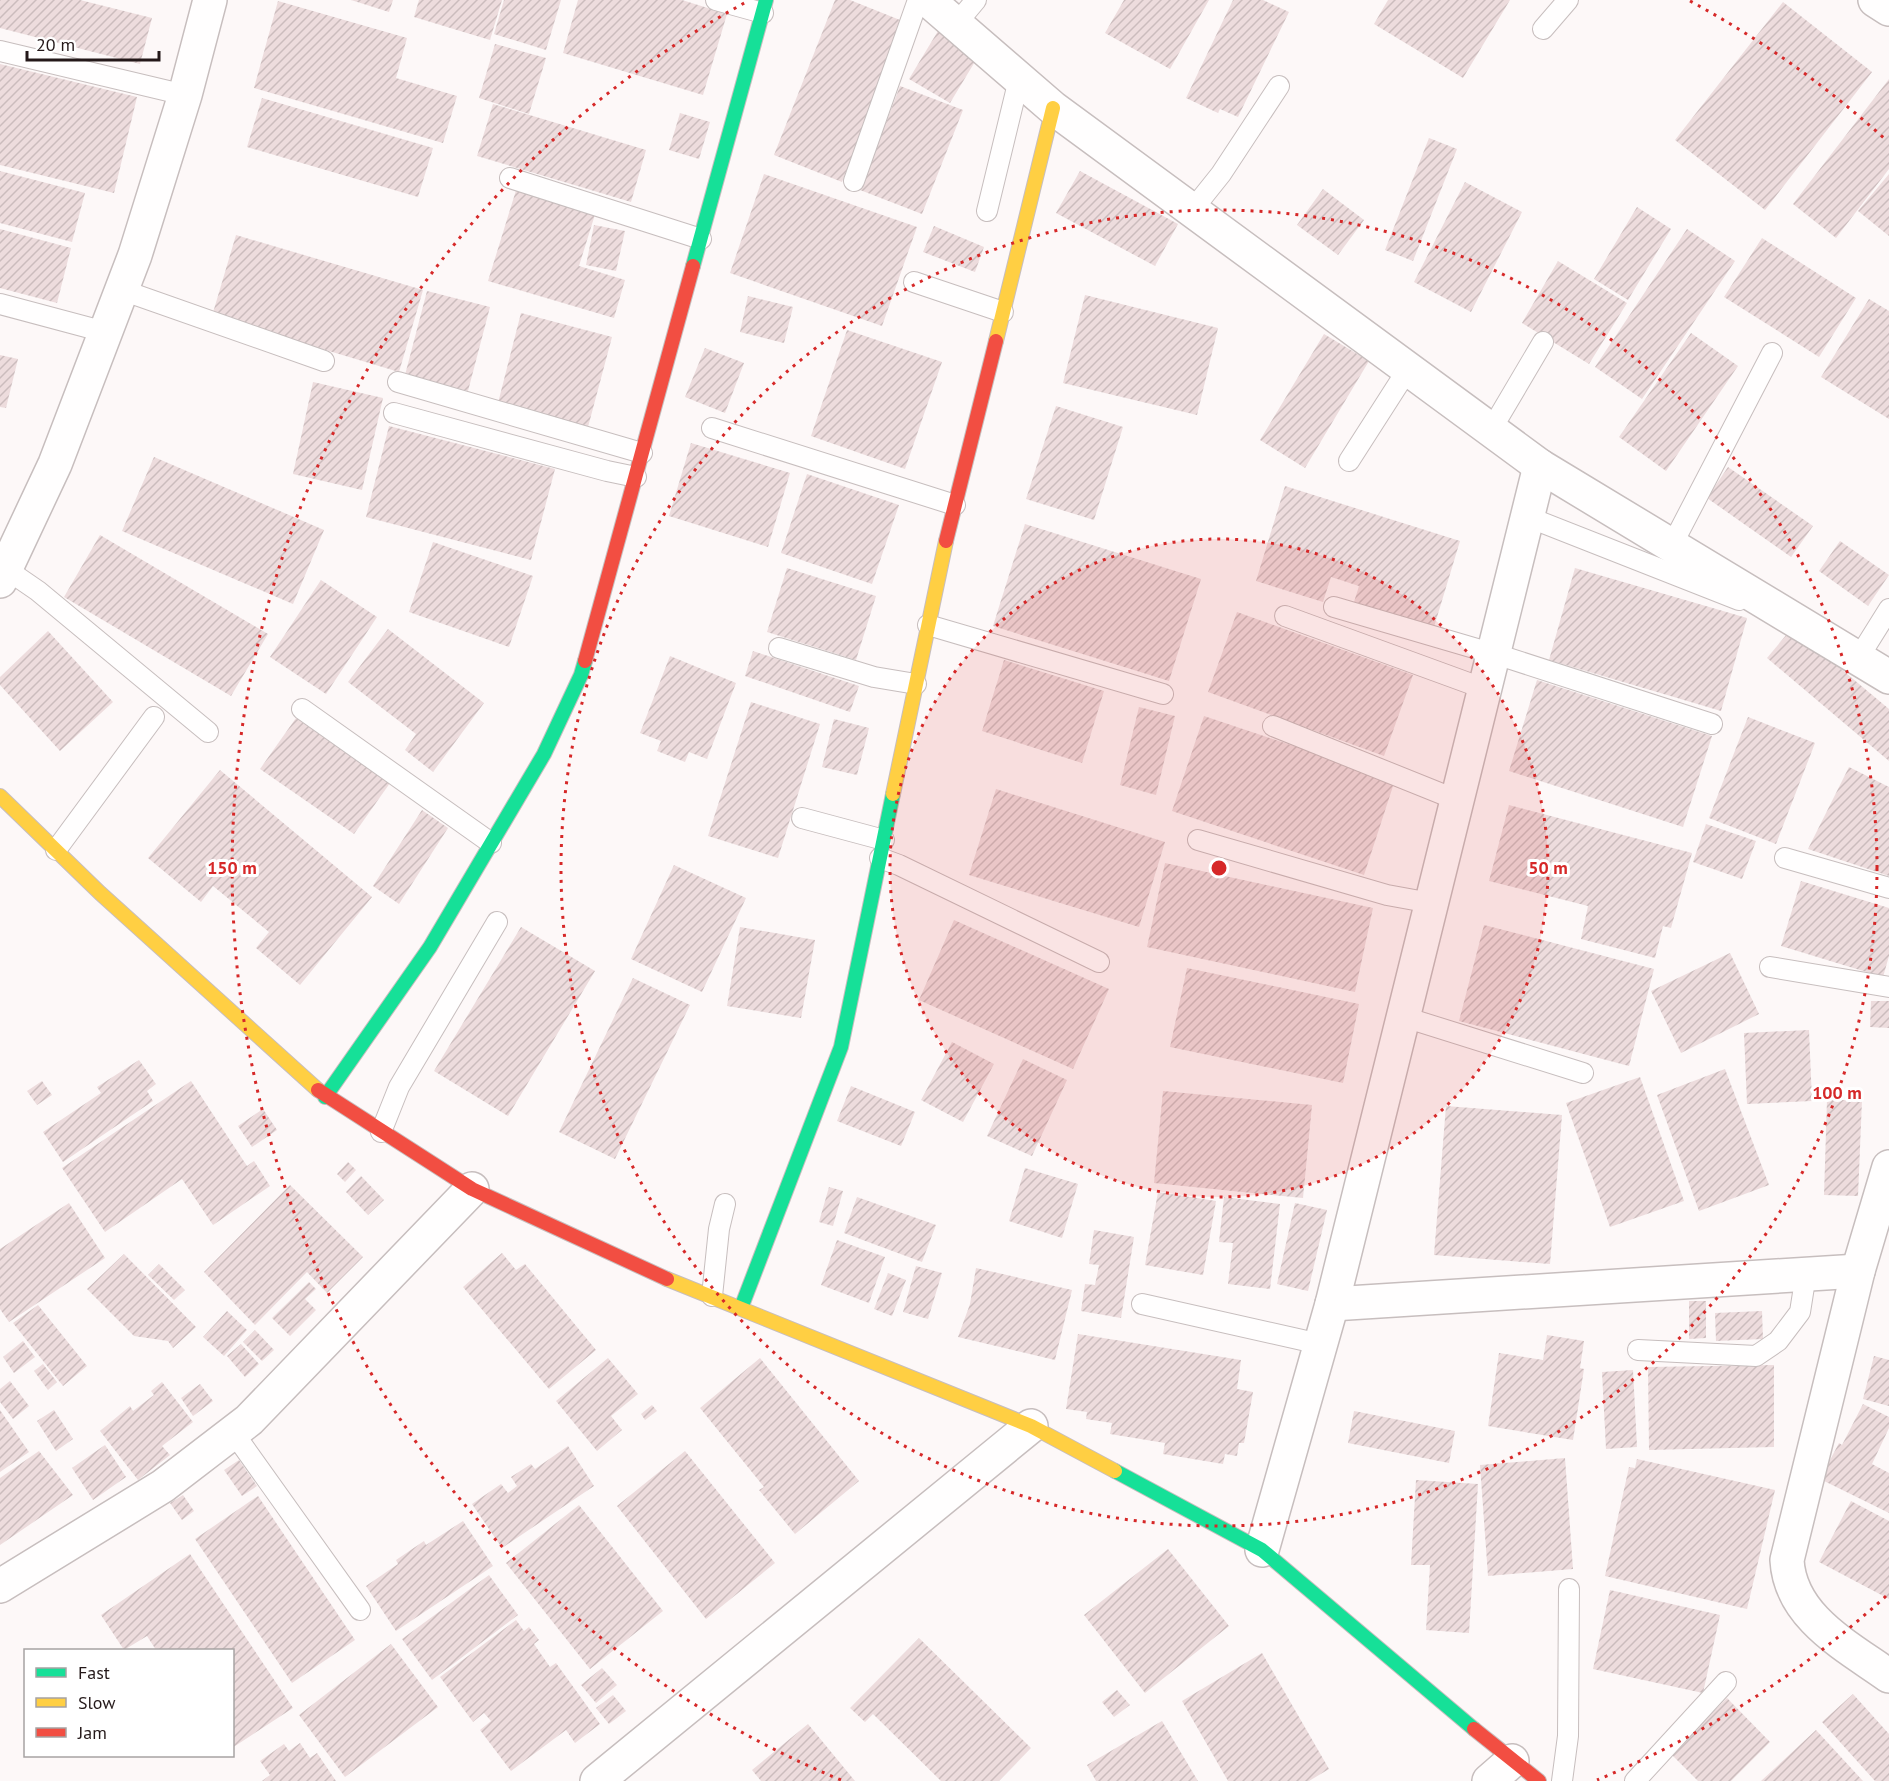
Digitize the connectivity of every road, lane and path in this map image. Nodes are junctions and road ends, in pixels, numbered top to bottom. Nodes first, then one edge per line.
1 (210, 0) edge
2 (716, 0) edge
3 (918, 0) edge
4 (928, 0) edge
5 (1568, 0) edge
6 (1875, 0) edge
7 (764, 6) edge
8 (1889, 9) edge
9 (966, 12) edge
10 (1543, 28) dead end
11 (0, 51) edge
12 (1019, 80) junction
13 (1279, 86) dead end
14 (185, 95) junction
15 (1053, 108) junction
16 (510, 178) dead end
17 (854, 181) dead end
18 (1193, 209) junction
19 (987, 211) dead end
20 (701, 239) junction
21 (914, 282) dead end
22 (122, 290) junction
23 (0, 304) edge
24 (1003, 312) junction
25 (105, 332) junction
26 (1544, 342) dead end
27 (1772, 353) dead end
28 (324, 361) dead end
29 (1408, 369) junction
30 (398, 382) dead end
31 (394, 413) dead end
32 (712, 428) dead end
33 (1491, 430) junction
34 (642, 453) junction
35 (1349, 461) dead end
36 (1540, 466) junction
37 (636, 477) junction
38 (955, 506) junction
39 (1528, 517) junction
40 (1672, 545) junction
41 (3, 575) edge
42 (1739, 600) dead end
43 (1334, 607) dead end
44 (1889, 609) edge
45 (1285, 616) dead end
46 (928, 626) junction
47 (779, 648) dead end
48 (1494, 655) junction
49 (1859, 657) junction
50 (1889, 677) edge
51 (916, 684) junction
52 (1485, 689) junction
53 (1162, 694) dead end
54 (302, 709) dead end
55 (154, 717) dead end
56 (1712, 724) dead end
57 (1273, 726) dead end
58 (208, 732) dead end
59 (0, 796) edge
60 (1456, 800) junction
61 (802, 818) dead end
62 (1198, 840) dead end
63 (491, 843) junction
64 (882, 849) junction
65 (56, 850) junction
66 (1785, 858) dead end
67 (1889, 888) edge
68 (1431, 903) junction
69 (496, 922) dead end
70 (1099, 962) dead end
71 (1770, 967) dead end
72 (1889, 987) edge
73 (1401, 1016) junction
74 (1583, 1073) dead end
75 (325, 1097) junction
76 (381, 1132) junction
77 (1889, 1167) edge
78 (472, 1189) junction
79 (725, 1204) dead end
80 (1881, 1230) edge
81 (1858, 1271) junction
82 (1806, 1274) junction
83 (712, 1296) junction
84 (1142, 1304) dead end
85 (1332, 1304) junction
86 (741, 1308) junction
87 (1320, 1344) junction
88 (1638, 1350) dead end
89 (1031, 1426) junction
90 (233, 1432) junction
91 (1262, 1550) junction
92 (0, 1586) edge
93 (1569, 1589) dead end
94 (360, 1610) dead end
95 (1889, 1676) edge
96 (1726, 1682) dead end
97 (1501, 1771) edge
98 (597, 1781) edge
99 (1539, 1781) edge
100 (1563, 1781) edge
101 (1635, 1781) edge

1 - 14 street
2 - 7 lane
3 - 17 lane
4 - 9 street
5 - 10 lane
6 - 8 street
7 - 20 street
9 - 12 street
11 - 14 lane
12 - 15 street
12 - 19 lane
13 - 18 lane
14 - 22 street
15 - 18 street
15 - 24 street
16 - 20 lane
18 - 29 street
20 - 34 street
21 - 24 lane
22 - 25 street
22 - 28 lane
23 - 25 lane
24 - 38 street
25 - 41 street
26 - 33 lane
27 - 40 lane
29 - 33 street
29 - 35 lane
30 - 34 lane
31 - 37 lane
32 - 38 lane
33 - 36 street
34 - 37 street
36 - 39 street
36 - 40 street
37 - 63 street
38 - 46 street
39 - 42 lane
39 - 48 street
40 - 49 street
41 - 58 lane
43 - 48 lane
44 - 49 lane
45 - 52 lane
46 - 51 street
46 - 53 lane
47 - 51 lane
48 - 52 street
48 - 56 lane
49 - 50 street
51 - 64 street
52 - 60 street
54 - 63 lane
55 - 65 lane
57 - 60 lane
59 - 65 street
60 - 68 street
61 - 64 lane
62 - 68 lane
63 - 75 street
64 - 70 lane
64 - 86 street
65 - 75 street
66 - 67 lane
68 - 73 street
69 - 76 lane
71 - 72 lane
73 - 74 lane
73 - 85 street
75 - 76 street
76 - 78 street
77 - 80 street
78 - 83 street
78 - 90 street
79 - 83 lane
80 - 81 street
81 - 82 street
81 - 95 street
82 - 85 street
82 - 88 lane
83 - 86 street
84 - 87 lane
85 - 87 street
86 - 89 street
87 - 91 street
89 - 91 street
89 - 98 street
90 - 92 street
90 - 94 lane
91 - 97 street
93 - 100 lane
96 - 101 lane
97 - 99 street

